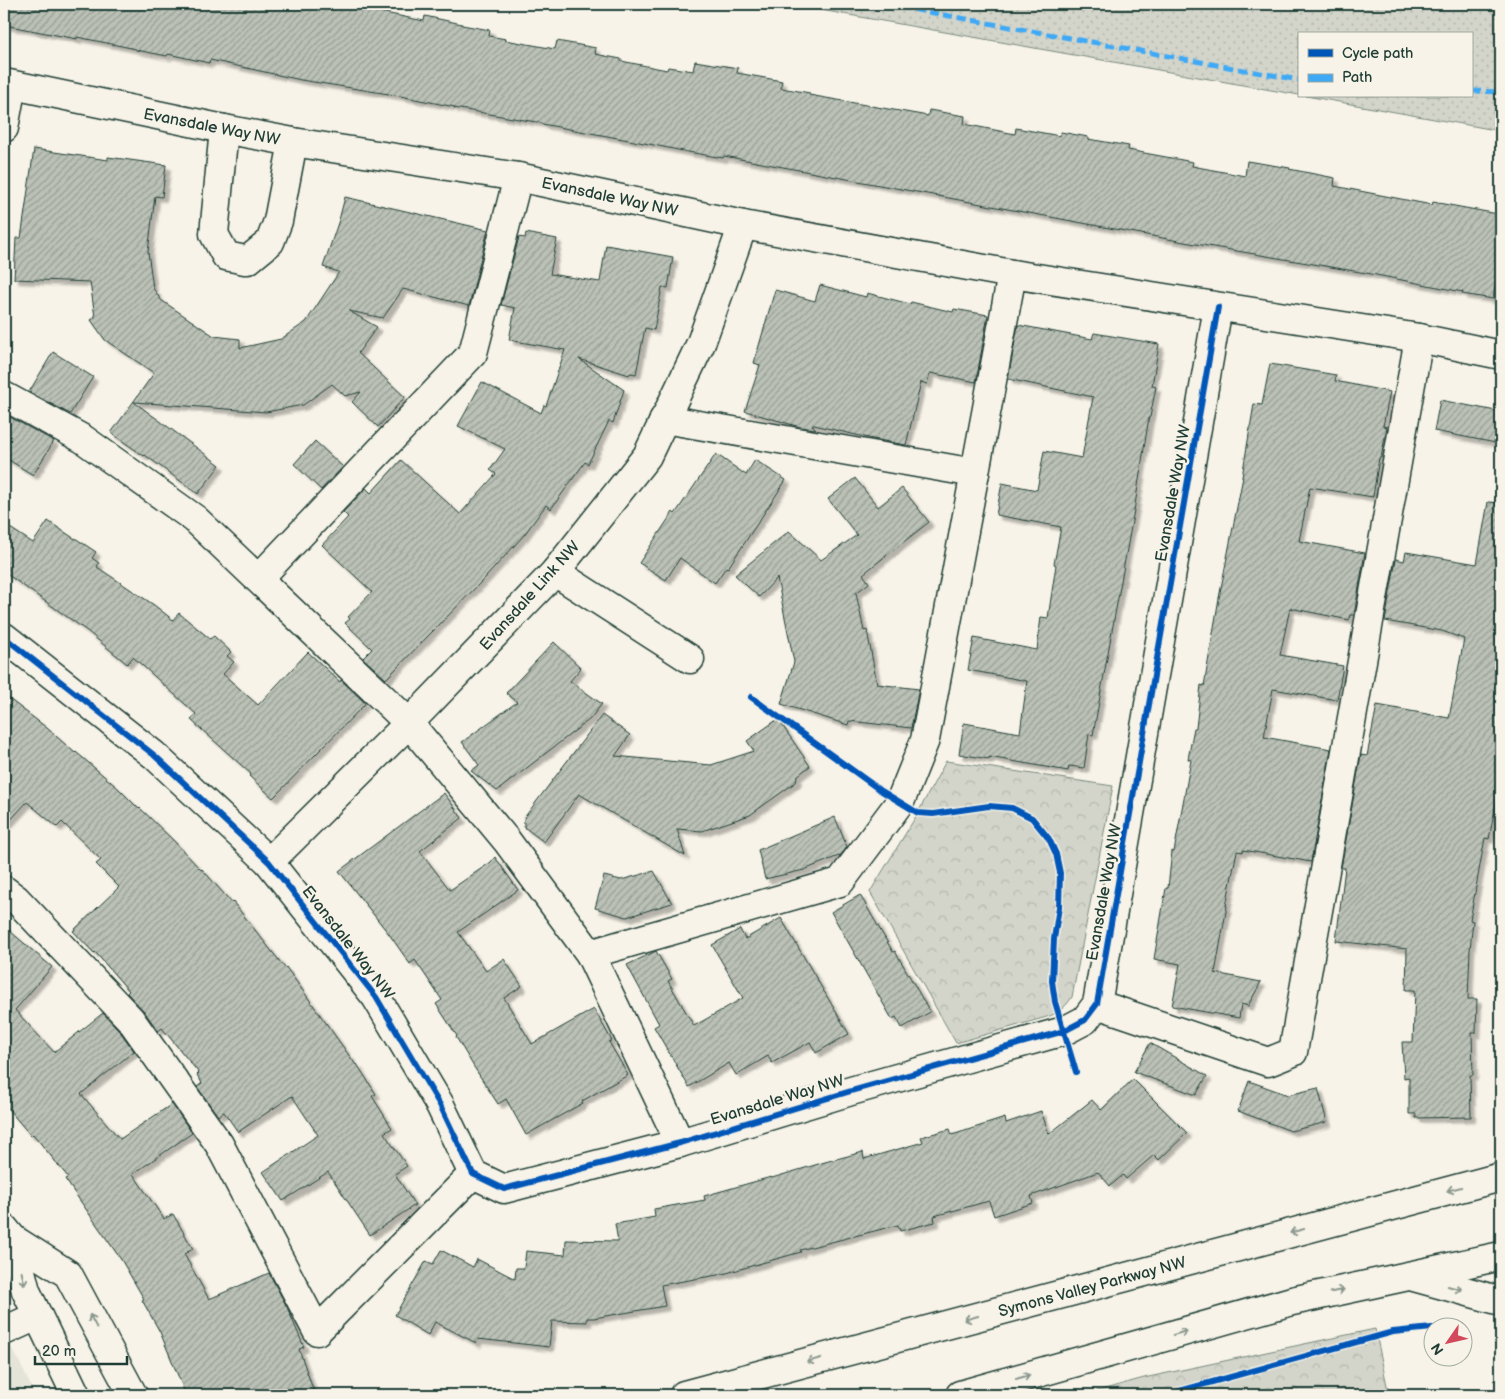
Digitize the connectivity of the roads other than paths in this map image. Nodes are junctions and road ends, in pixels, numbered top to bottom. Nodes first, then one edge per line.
1 (8, 84) edge
2 (4, 128) edge
3 (224, 129) junction
4 (293, 142) junction
5 (518, 177) junction
6 (743, 225) junction
7 (1012, 274) junction
8 (1218, 308) junction
9 (1418, 338) junction
10 (1501, 355) edge
11 (4, 396) edge
12 (664, 419) junction
13 (975, 473) junction
14 (555, 572) junction
15 (259, 578) junction
16 (4, 637) edge
17 (690, 660) dead end
18 (408, 723) junction
19 (269, 862) junction
20 (4, 890) edge
21 (590, 954) junction
22 (1097, 1004) junction
23 (680, 1143) junction
24 (473, 1174) junction
25 (1501, 1176) edge
26 (8, 1234) edge
27 (1501, 1256) edge
28 (1410, 1276) junction
29 (1501, 1301) edge
30 (38, 1316) junction
31 (4, 1332) edge
32 (76, 1395) edge
33 (133, 1395) edge
34 (684, 1395) edge
35 (960, 1395) edge

1 - 2 street
1 - 3 street, Evansdale Way NW
3 - 4 street, Evansdale Way NW
3 - 4 street
4 - 5 street, Evansdale Way NW
5 - 6 street, Evansdale Way NW
5 - 15 street
6 - 7 street, Evansdale Way NW
6 - 12 street, Evansdale Link NW
7 - 8 street, Evansdale Way NW
7 - 13 street
8 - 9 street, Evansdale Way NW
8 - 22 street, Evansdale Way NW
9 - 10 street, Evansdale Way NW
9 - 22 street
11 - 15 street
12 - 13 street
12 - 14 street, Evansdale Link NW
13 - 21 street
14 - 17 street
14 - 18 street, Evansdale Link NW
15 - 18 street
16 - 19 street, Evansdale Way NW
18 - 19 street, Evansdale Link NW
18 - 21 street
19 - 24 street, Evansdale Way NW
20 - 24 street
21 - 23 street
22 - 23 street, Evansdale Way NW
23 - 24 street, Evansdale Way NW
25 -> 34 street, Symons Valley Parkway NW
26 -> 30 street
33 -> 26 street
27 - 28 street
28 -> 29 street
35 -> 28 street
30 - 31 street
30 - 32 street

